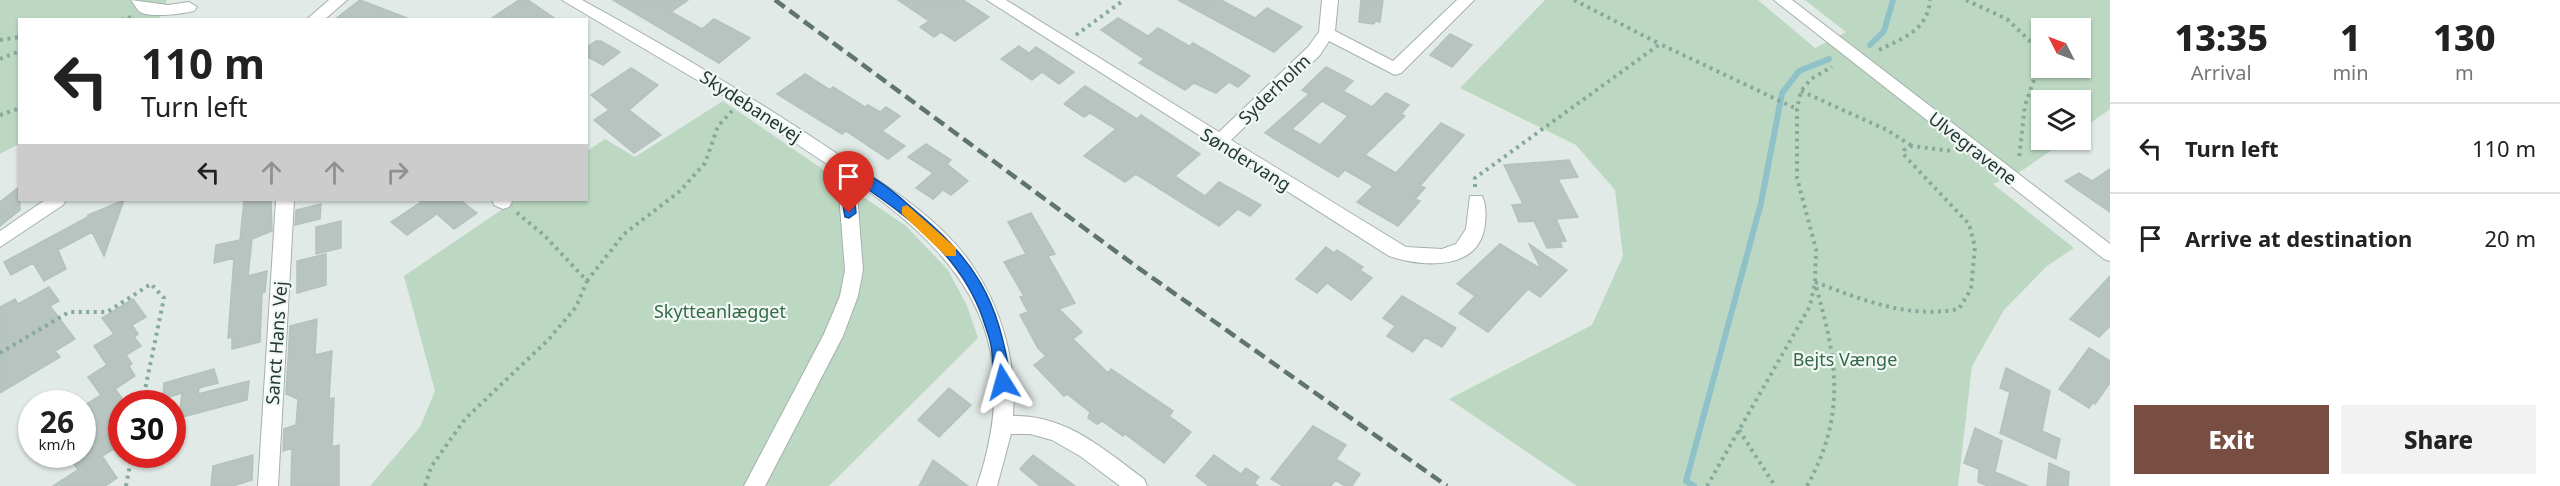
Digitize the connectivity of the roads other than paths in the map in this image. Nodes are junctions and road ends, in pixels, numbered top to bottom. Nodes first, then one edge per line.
1 (139, 0) edge
2 (339, 0) edge
3 (570, 0) edge
4 (995, 0) edge
5 (1330, 0) edge
6 (1466, 0) edge
7 (1782, 0) edge
8 (188, 9) edge
9 (316, 18) edge
10 (1327, 33) junction
11 (1219, 142) junction
12 (858, 176) junction
13 (56, 201) edge
14 (285, 201) edge
15 (1476, 201) road end
16 (0, 240) edge
17 (2110, 254) edge
18 (1002, 425) junction
19 (268, 486) edge
20 (754, 486) edge
21 (987, 486) edge
22 (1137, 486) edge

1 - 8 street
2 - 9 street
3 - 12 street, Skydebanevej
4 - 11 street, Søndervang
5 - 10 street
6 - 10 street
7 - 17 street, Ulvegravene
10 - 11 street, Syderholm
11 - 15 street, Søndervang
12 - 18 street, Skydebanevej
12 - 20 street
13 - 16 street
14 - 19 street, Sanct Hans Vej
18 - 21 street, Skydebanevej
18 - 22 street

